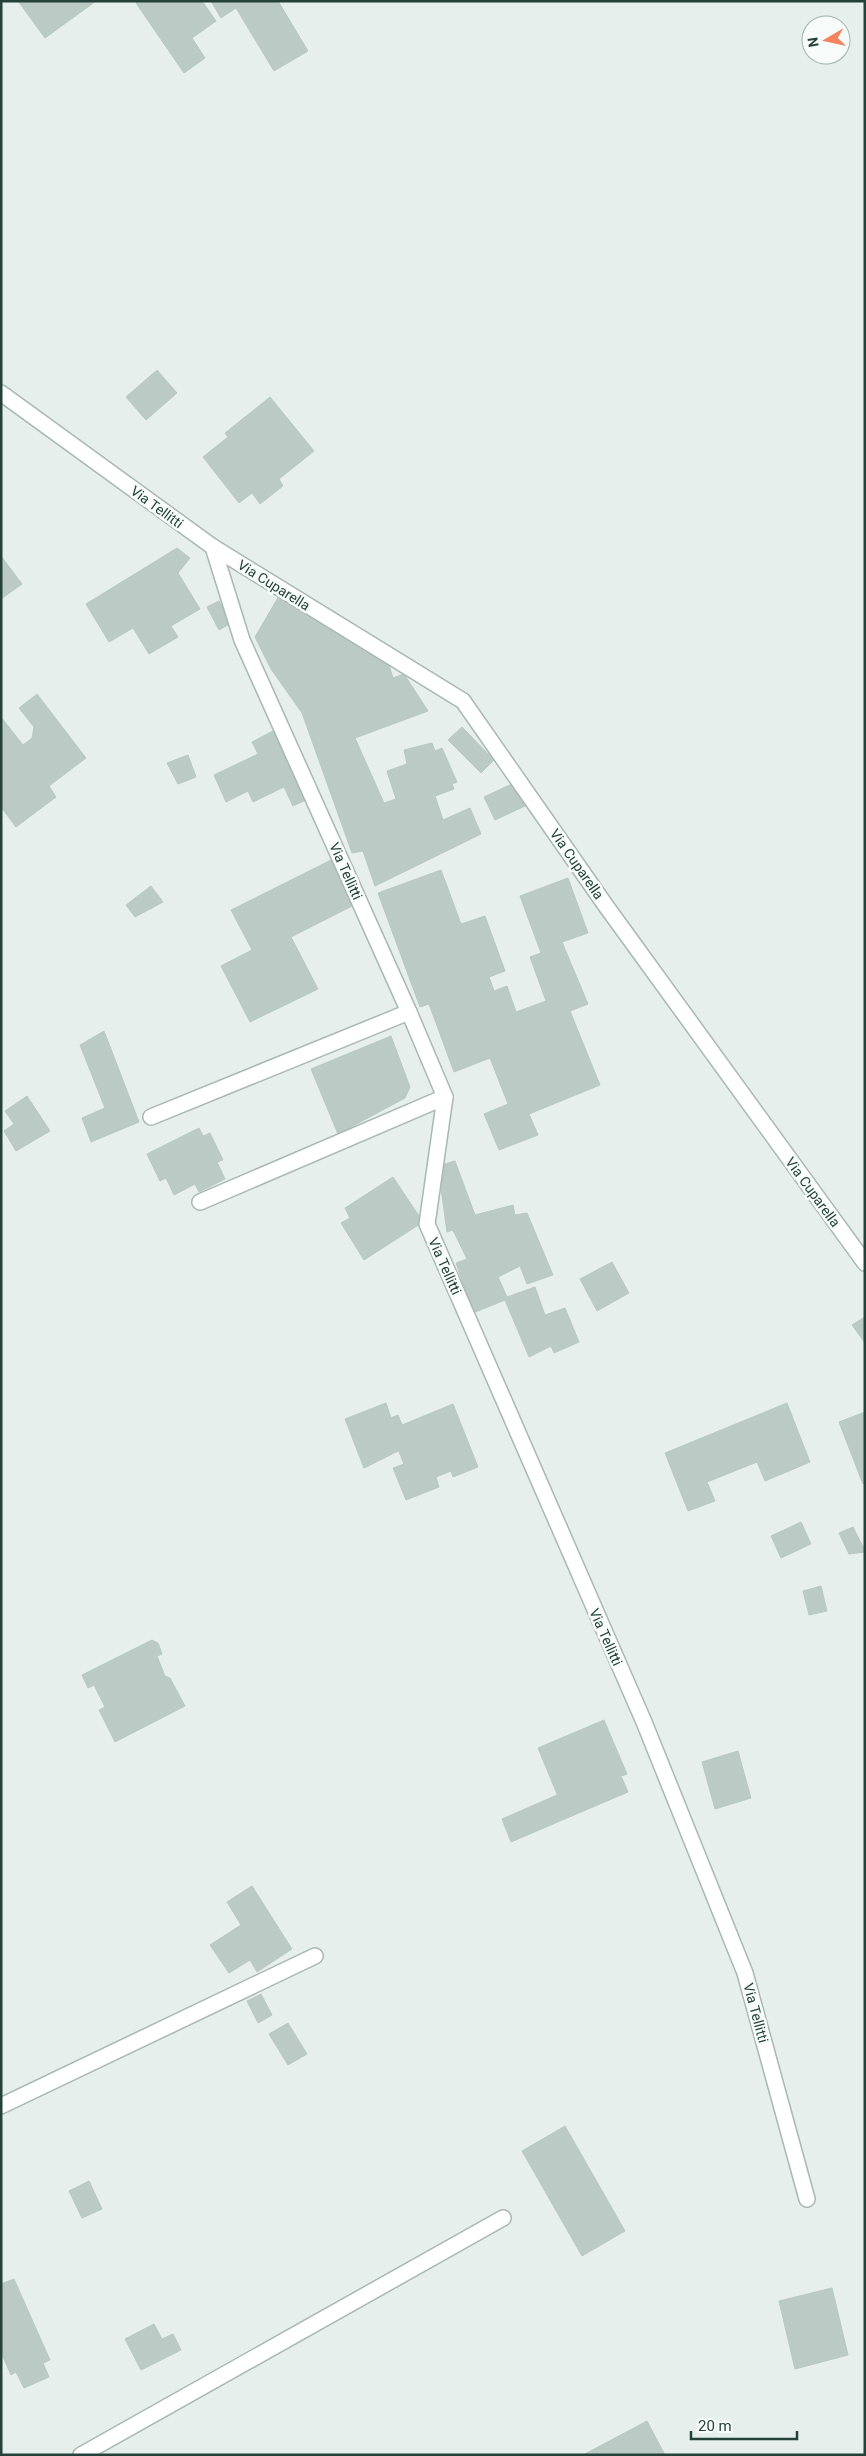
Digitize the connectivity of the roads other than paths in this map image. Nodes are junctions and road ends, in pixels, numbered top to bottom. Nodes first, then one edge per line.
1 (1, 393) edge
2 (213, 547) junction
3 (409, 1012) junction
4 (445, 1097) junction
5 (152, 1117) dead end
6 (200, 1202) dead end
7 (865, 1263) edge
8 (316, 1956) dead end
9 (1, 2106) edge
10 (807, 2199) dead end
11 (503, 2218) dead end
12 (81, 2455) edge

1 - 2 street, Via Tellitti
2 - 3 street, Via Tellitti
2 - 7 street, Via Cuparella
3 - 4 street, Via Tellitti
3 - 5 street
4 - 6 street
4 - 10 street, Via Tellitti
8 - 9 street
11 - 12 street

